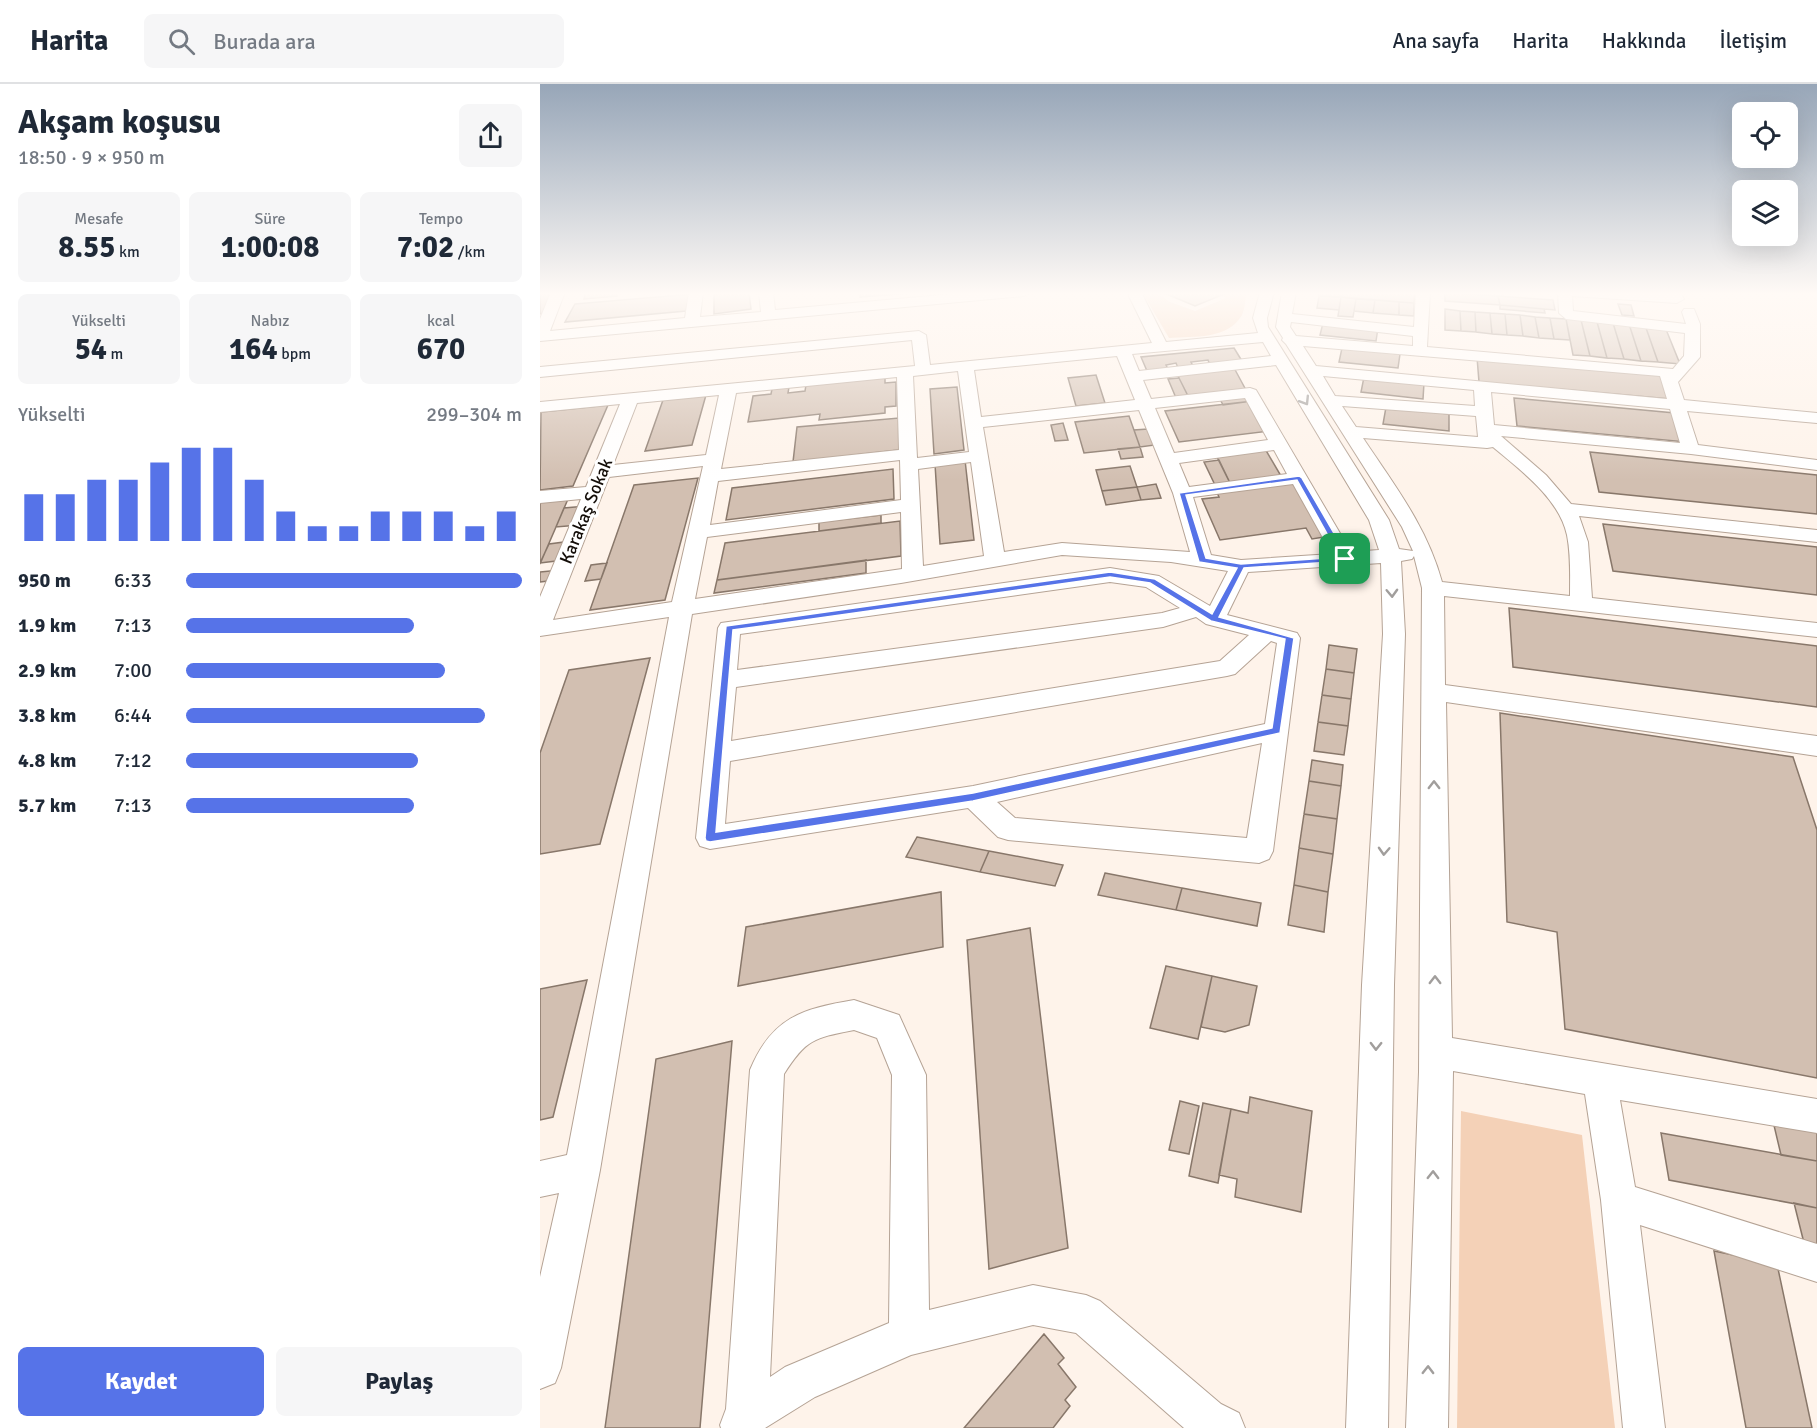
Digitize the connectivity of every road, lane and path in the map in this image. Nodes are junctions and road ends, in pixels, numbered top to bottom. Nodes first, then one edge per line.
1 (717, 355) edge
2 (916, 355) edge
3 (1081, 355) edge
4 (1124, 355) edge
5 (1200, 355) edge
6 (1295, 355) edge
7 (1299, 355) edge
8 (1428, 355) edge
9 (1470, 355) edge
10 (1692, 355) edge
11 (965, 365) junction
12 (914, 370) junction
13 (1309, 370) junction
14 (540, 372) edge
15 (1133, 376) junction
16 (1435, 382) junction
17 (1670, 382) junction
18 (1482, 386) junction
19 (729, 388) junction
20 (631, 398) junction
21 (1329, 400) junction
22 (1145, 404) junction
23 (1676, 405) junction
24 (540, 407) edge
25 (1817, 418) edge
26 (974, 423) junction
27 (1485, 424) junction
28 (1351, 432) junction
29 (1279, 444) junction
30 (1692, 449) junction
31 (979, 456) junction
32 (1168, 459) junction
33 (908, 460) junction
34 (1817, 465) edge
35 (712, 467) junction
36 (601, 472) junction
37 (1299, 478) junction
38 (593, 492) junction
39 (1182, 493) junction
40 (540, 497) edge
41 (910, 505) junction
42 (1566, 509) junction
43 (698, 532) junction
44 (1817, 536) edge
45 (1424, 554) junction
46 (1391, 556) junction
47 (1345, 559) junction
48 (1202, 560) junction
49 (995, 561) junction
50 (1241, 566) junction
51 (913, 574) junction
52 (1433, 588) junction
53 (1581, 603) junction
54 (682, 608) junction
55 (1207, 614) junction
56 (541, 620) edge
57 (1817, 630) edge
58 (1267, 632) junction
59 (725, 680) junction
60 (1433, 692) junction
61 (1276, 731) junction
62 (1817, 746) edge
63 (718, 753) junction
64 (973, 797) junction
65 (1436, 1052) junction
66 (1600, 1080) junction
67 (1817, 1116) edge
68 (582, 1170) junction
69 (540, 1179) edge
70 (1618, 1200) junction
71 (1817, 1263) edge
72 (909, 1335) junction
73 (540, 1368) edge
74 (743, 1422) edge
75 (1210, 1425) edge
76 (1367, 1428) edge
77 (1426, 1428) edge
78 (1644, 1428) edge

1 - 14 street
2 - 12 street
3 - 11 street
4 - 15 street
5 - 15 street
6 -> 46 street
7 - 13 street
8 - 16 street
9 - 17 street
10 - 17 street
11 - 12 street
11 - 26 street
12 - 19 street
12 - 33 street
13 - 16 street
13 - 21 street
15 - 22 street
16 - 18 street
17 - 23 street
18 - 23 street
18 - 27 street
19 - 20 street
19 - 35 street
20 - 24 street
20 - 36 street, Karakaş Sokak
21 - 27 street
21 - 28 street
22 - 26 street
22 - 29 street
22 - 32 street
23 - 25 street
23 - 30 street
26 - 31 street
27 - 28 street
27 - 30 street
27 - 42 street
28 - 45 street
29 - 32 street
29 - 37 street
30 - 34 street
31 - 33 street
31 - 49 street
32 - 39 street
33 - 35 street
33 - 41 street
35 - 36 street
35 - 43 street
36 - 38 street, Karakaş Sokak
37 - 39 street
37 - 47 street
38 - 40 street
38 - 56 street, Karakaş Sokak
39 - 48 street
41 - 43 street
41 - 51 street
42 - 44 street
42 - 53 street
43 - 54 street
45 - 46 street
45 - 52 street
46 - 47 street
46 -> 76 street
47 - 50 street
48 - 49 street
48 - 50 street
49 - 51 street
50 - 55 street
51 - 54 street
52 - 53 street
52 - 60 street
53 - 57 street
54 - 56 street
54 - 68 street
55 - 58 street
55 - 59 street
55 - 59 street
58 - 61 street
58 - 63 street
59 - 63 street
60 - 62 street
65 -> 60 street
61 - 64 street
61 - 64 street
63 - 64 street
65 - 66 street
77 -> 65 street
66 - 67 street
66 - 70 street
68 - 69 street
68 - 73 street
70 - 71 street
70 - 78 street
72 - 74 street
72 - 74 street
72 - 75 street

